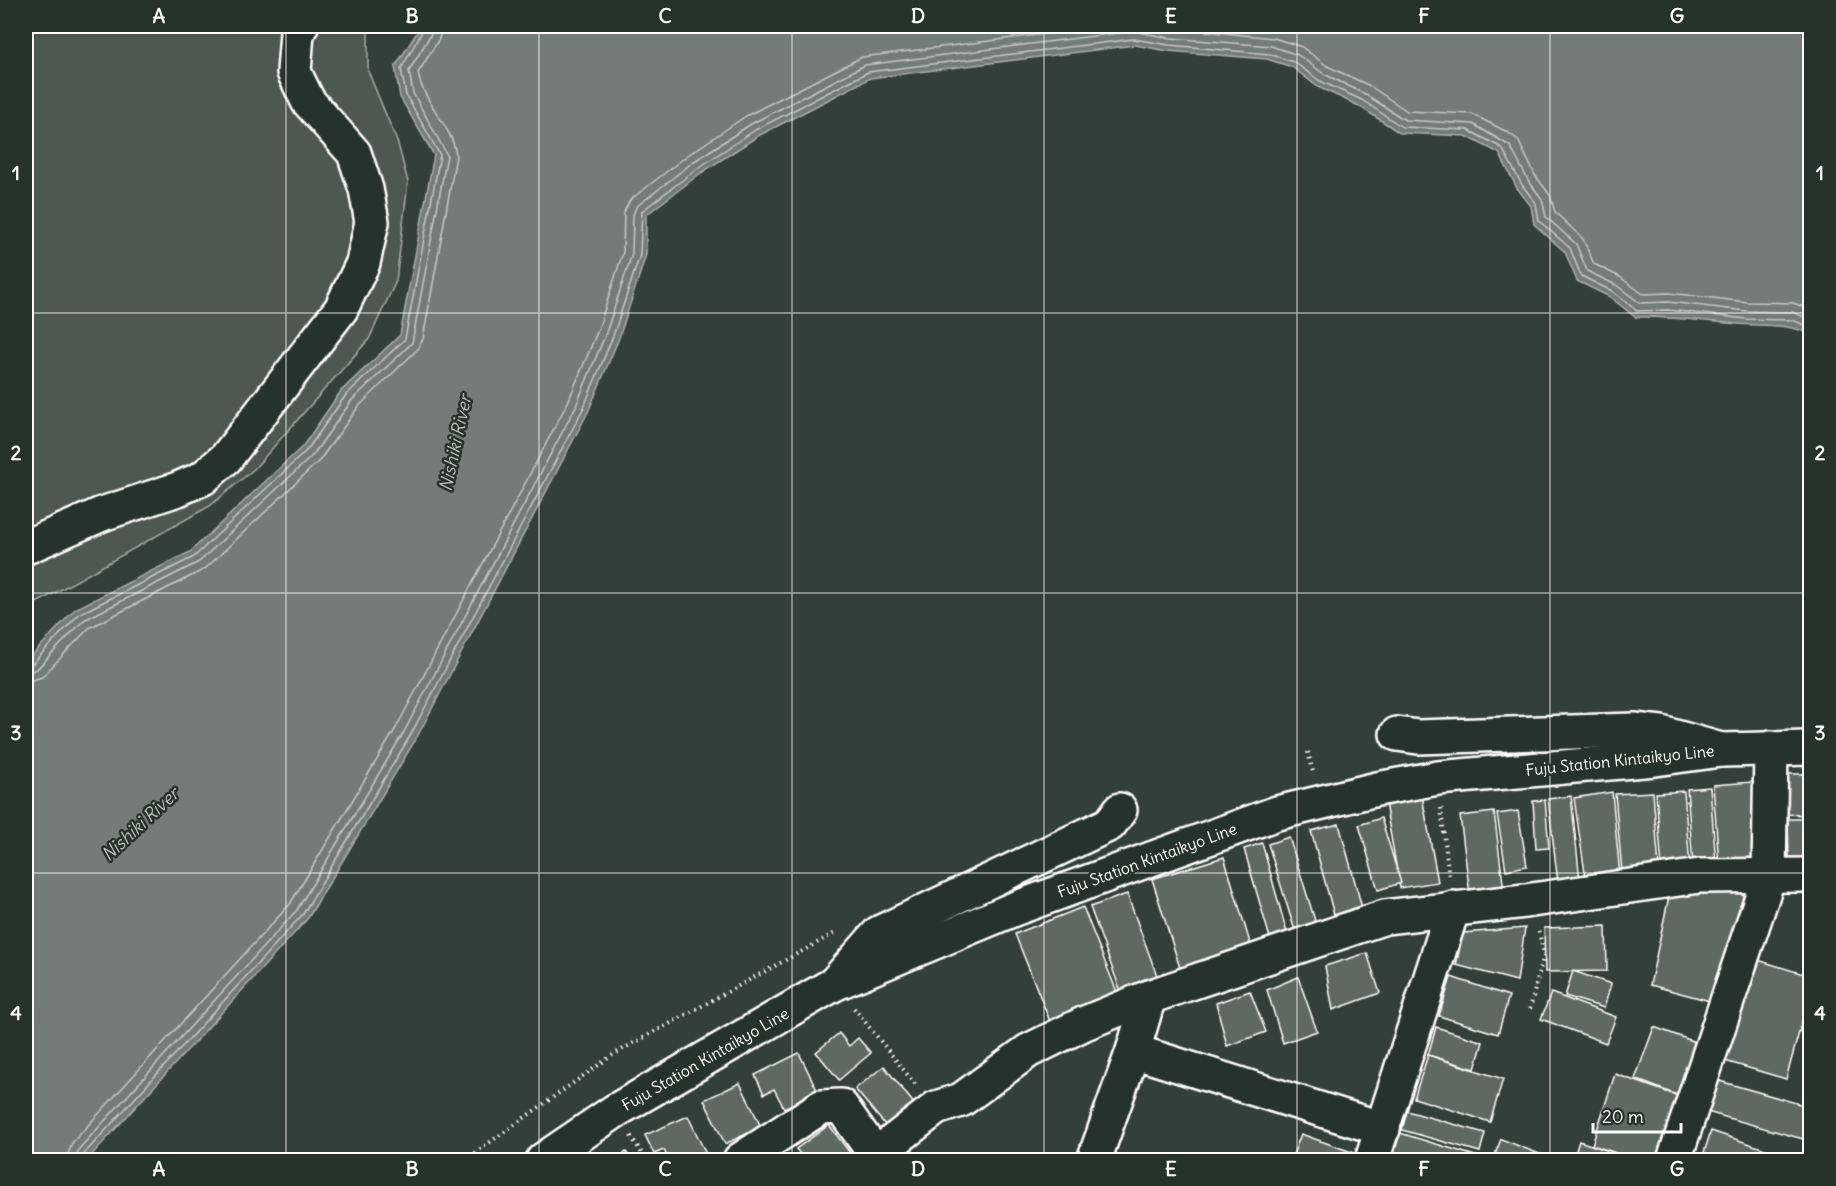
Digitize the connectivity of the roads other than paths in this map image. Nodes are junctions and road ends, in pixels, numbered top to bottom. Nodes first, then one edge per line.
1 (301, 26) edge
2 (26, 547) edge
3 (1397, 734) dead end
4 (1771, 748) junction
5 (1810, 748) edge
6 (1721, 750) junction
7 (1120, 810) dead end
8 (1810, 875) edge
9 (1769, 876) junction
10 (1453, 908) junction
11 (834, 984) junction
12 (1149, 996) junction
13 (1133, 1051) junction
14 (1383, 1129) junction
15 (872, 1157) edge
16 (543, 1161) edge
17 (740, 1161) edge
18 (1094, 1161) edge
19 (1372, 1161) edge
20 (1674, 1161) edge

1 - 2 street
3 - 6 street
4 - 5 street, Fuju Station Kintaikyo Line
4 - 6 street, Fuju Station Kintaikyo Line
4 - 9 street
6 - 11 street, Fuju Station Kintaikyo Line
7 - 11 street
8 - 9 street
9 - 10 street
9 - 20 street
10 - 12 street
10 - 14 street
11 - 16 street, Fuju Station Kintaikyo Line
12 - 13 street
12 - 15 street
13 - 14 street
13 - 18 street
14 - 19 street
15 - 17 street

